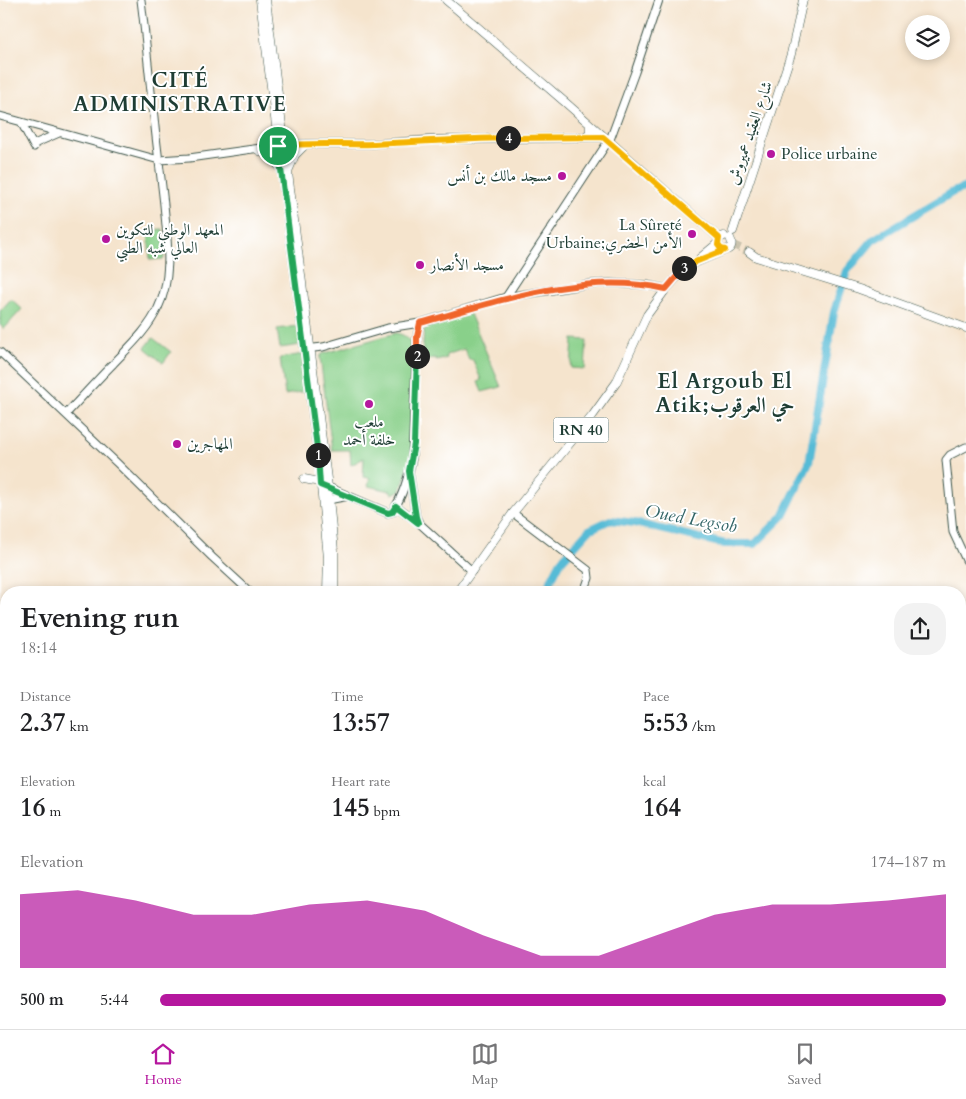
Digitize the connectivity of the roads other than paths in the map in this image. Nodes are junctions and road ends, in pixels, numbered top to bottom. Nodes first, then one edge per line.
1 (141, 0) edge
2 (260, 0) edge
3 (266, 0) edge
4 (446, 0) edge
5 (659, 0) edge
6 (798, 0) edge
7 (803, 0) edge
8 (270, 53) junction
9 (791, 54) junction
10 (0, 116) edge
11 (22, 122) junction
12 (590, 125) junction
13 (59, 133) junction
14 (584, 137) junction
15 (606, 139) junction
16 (156, 140) junction
17 (305, 145) junction
18 (256, 150) junction
19 (282, 150) junction
20 (140, 155) junction
21 (159, 160) junction
22 (285, 170) junction
23 (735, 222) junction
24 (728, 241) junction
25 (750, 254) tunnel mouth
26 (666, 289) junction
27 (506, 298) junction
28 (420, 323) junction
29 (408, 324) junction
30 (966, 328) edge
31 (417, 337) junction
32 (307, 349) junction
33 (0, 352) edge
34 (66, 414) junction
35 (966, 447) edge
36 (409, 471) junction
37 (304, 479) dead end
38 (323, 485) junction
39 (350, 496) junction
40 (328, 500) junction
41 (396, 506) junction
42 (513, 513) junction
43 (418, 523) junction
44 (966, 560) edge
45 (472, 571) junction
46 (244, 586) edge
47 (327, 586) edge
48 (334, 586) edge
49 (461, 586) edge
50 (586, 586) edge

1 - 16 street
2 - 8 main road
3 - 8 main road
4 - 12 main road
5 - 15 street
6 - 9 main road, شارع العقيد عميروش
7 - 9 main road, شارع العقيد عميروش
8 - 19 main road
9 - 23 main road, شارع العقيد عميروش
10 - 11 street
11 - 13 street
11 - 13 street
12 - 14 main road
12 - 15 main road
13 - 20 street
14 - 15 street
14 - 17 street
15 - 24 main road
15 - 27 street
16 - 20 street
16 - 21 street
17 - 19 street
17 - 22 main road
18 - 19 street
18 - 21 street
18 - 22 main road
19 - 22 main road
20 - 21 street
21 - 34 street
22 - 32 main road
23 - 24 main road
23 - 24 main road, شارع العقيد عميروش
24 - 26 main road, RN 40
25 - 30 main road
26 - 27 street
26 - 42 main road, RN 40
27 - 28 street
28 - 29 street
28 - 31 street
29 - 31 street
29 - 32 street
31 - 36 street
32 - 38 main road
33 - 34 street
34 - 46 street
35 - 44 street
36 - 41 street
36 - 43 street
37 - 38 main road
38 - 39 street
38 - 40 main road
38 - 47 main road
39 - 40 street
39 - 41 street
40 - 48 main road
41 - 43 street
42 - 45 main road, RN 40
42 - 50 street
43 - 45 street
45 - 49 main road, RN 40

